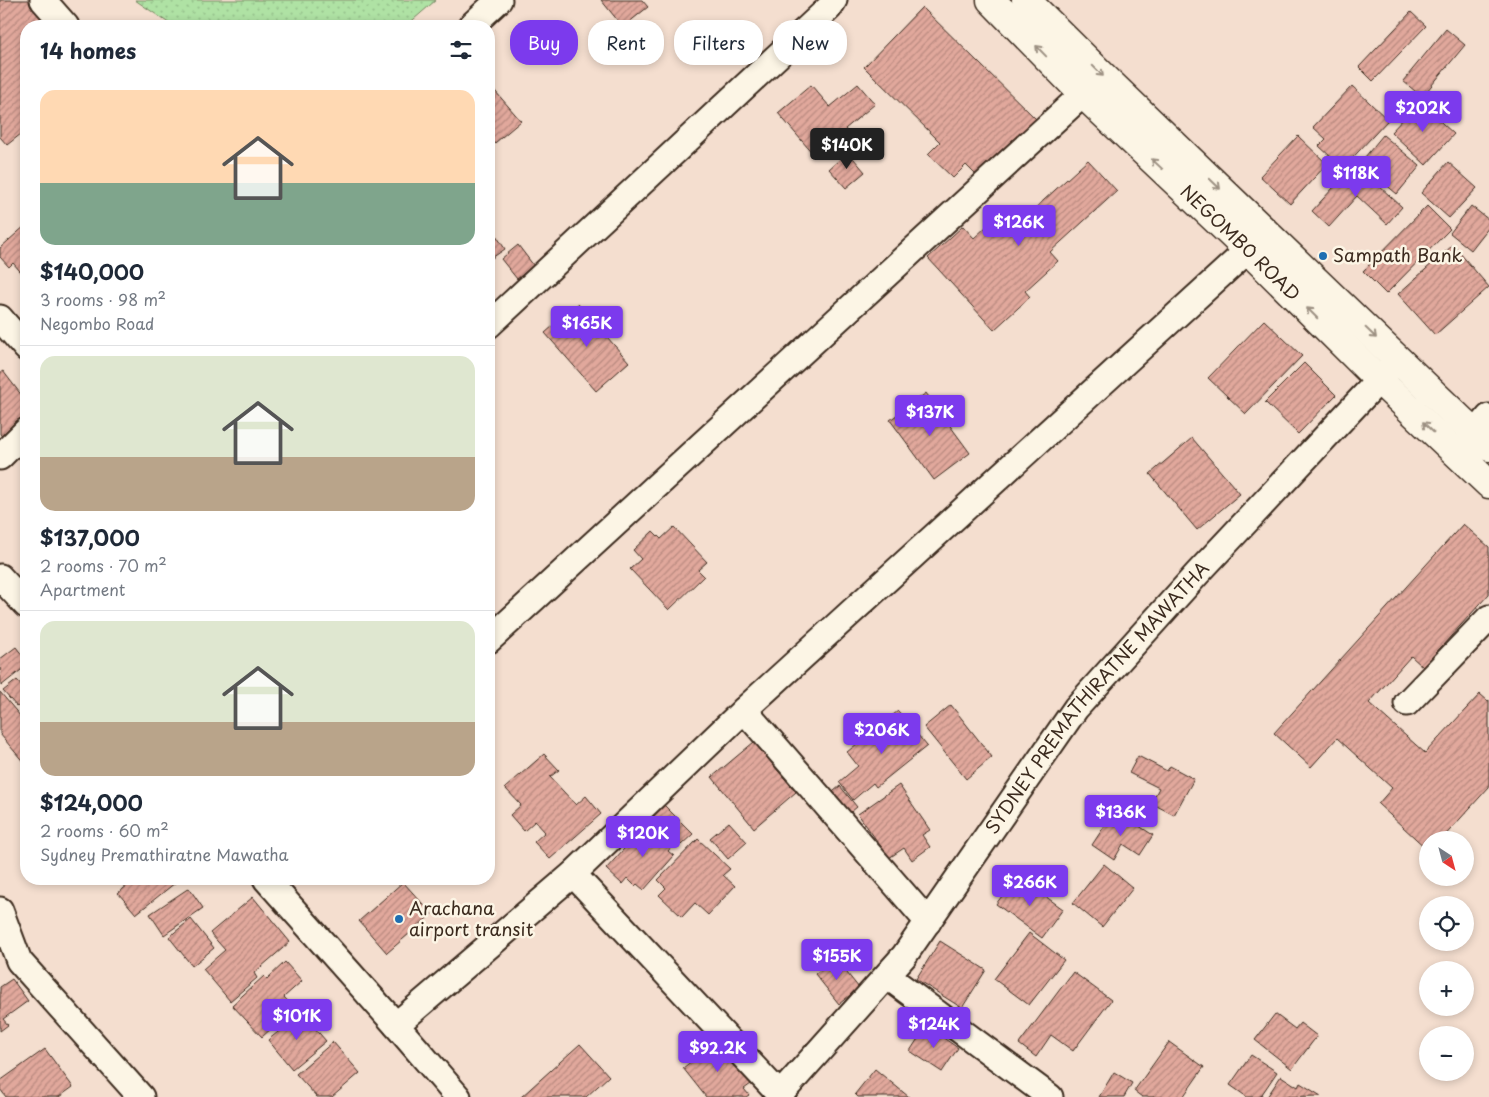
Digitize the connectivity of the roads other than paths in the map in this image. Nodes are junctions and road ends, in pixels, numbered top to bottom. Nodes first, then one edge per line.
1 (43, 0) edge
2 (499, 0) edge
3 (834, 0) edge
4 (991, 0) edge
5 (1026, 0) edge
6 (61, 20) edge
7 (477, 20) edge
8 (1083, 94) junction
9 (1248, 250) junction
10 (0, 318) edge
11 (495, 319) edge
12 (20, 341) edge
13 (1398, 359) junction
14 (1379, 380) junction
15 (1485, 432) edge
16 (20, 437) edge
17 (1458, 454) junction
18 (0, 457) edge
19 (1489, 484) edge
20 (0, 577) edge
21 (20, 599) edge
22 (1489, 618) edge
23 (495, 634) edge
24 (1407, 703) dead end
25 (744, 710) junction
26 (573, 874) junction
27 (271, 885) edge
28 (0, 910) edge
29 (928, 922) junction
30 (887, 976) junction
31 (396, 1025) junction
32 (779, 1096) edge
33 (141, 1097) edge
34 (458, 1097) edge
35 (1050, 1097) edge

1 - 6 street
2 - 7 street
3 - 11 street
8 -> 4 highway, NEGOMBO ROAD
5 -> 13 highway, NEGOMBO ROAD
9 -> 8 highway, NEGOMBO ROAD
8 - 23 street
14 -> 9 highway, NEGOMBO ROAD
9 - 25 street
10 - 12 street
13 - 14 street, SYDNEY PREMATHIRATNE MAWATHA
13 - 15 highway, NEGOMBO ROAD
17 -> 14 highway, NEGOMBO ROAD
14 - 29 street, SYDNEY PREMATHIRATNE MAWATHA
15 - 17 street
16 - 18 street
17 - 19 highway, NEGOMBO ROAD
20 - 21 street
22 - 24 street
25 - 26 street
25 - 29 street
26 - 31 street
26 - 32 street
27 - 31 street
28 - 33 street
29 - 30 street, SYDNEY PREMATHIRATNE MAWATHA
30 - 32 street, SYDNEY PREMATHIRATNE MAWATHA
30 - 35 street
31 - 34 street

